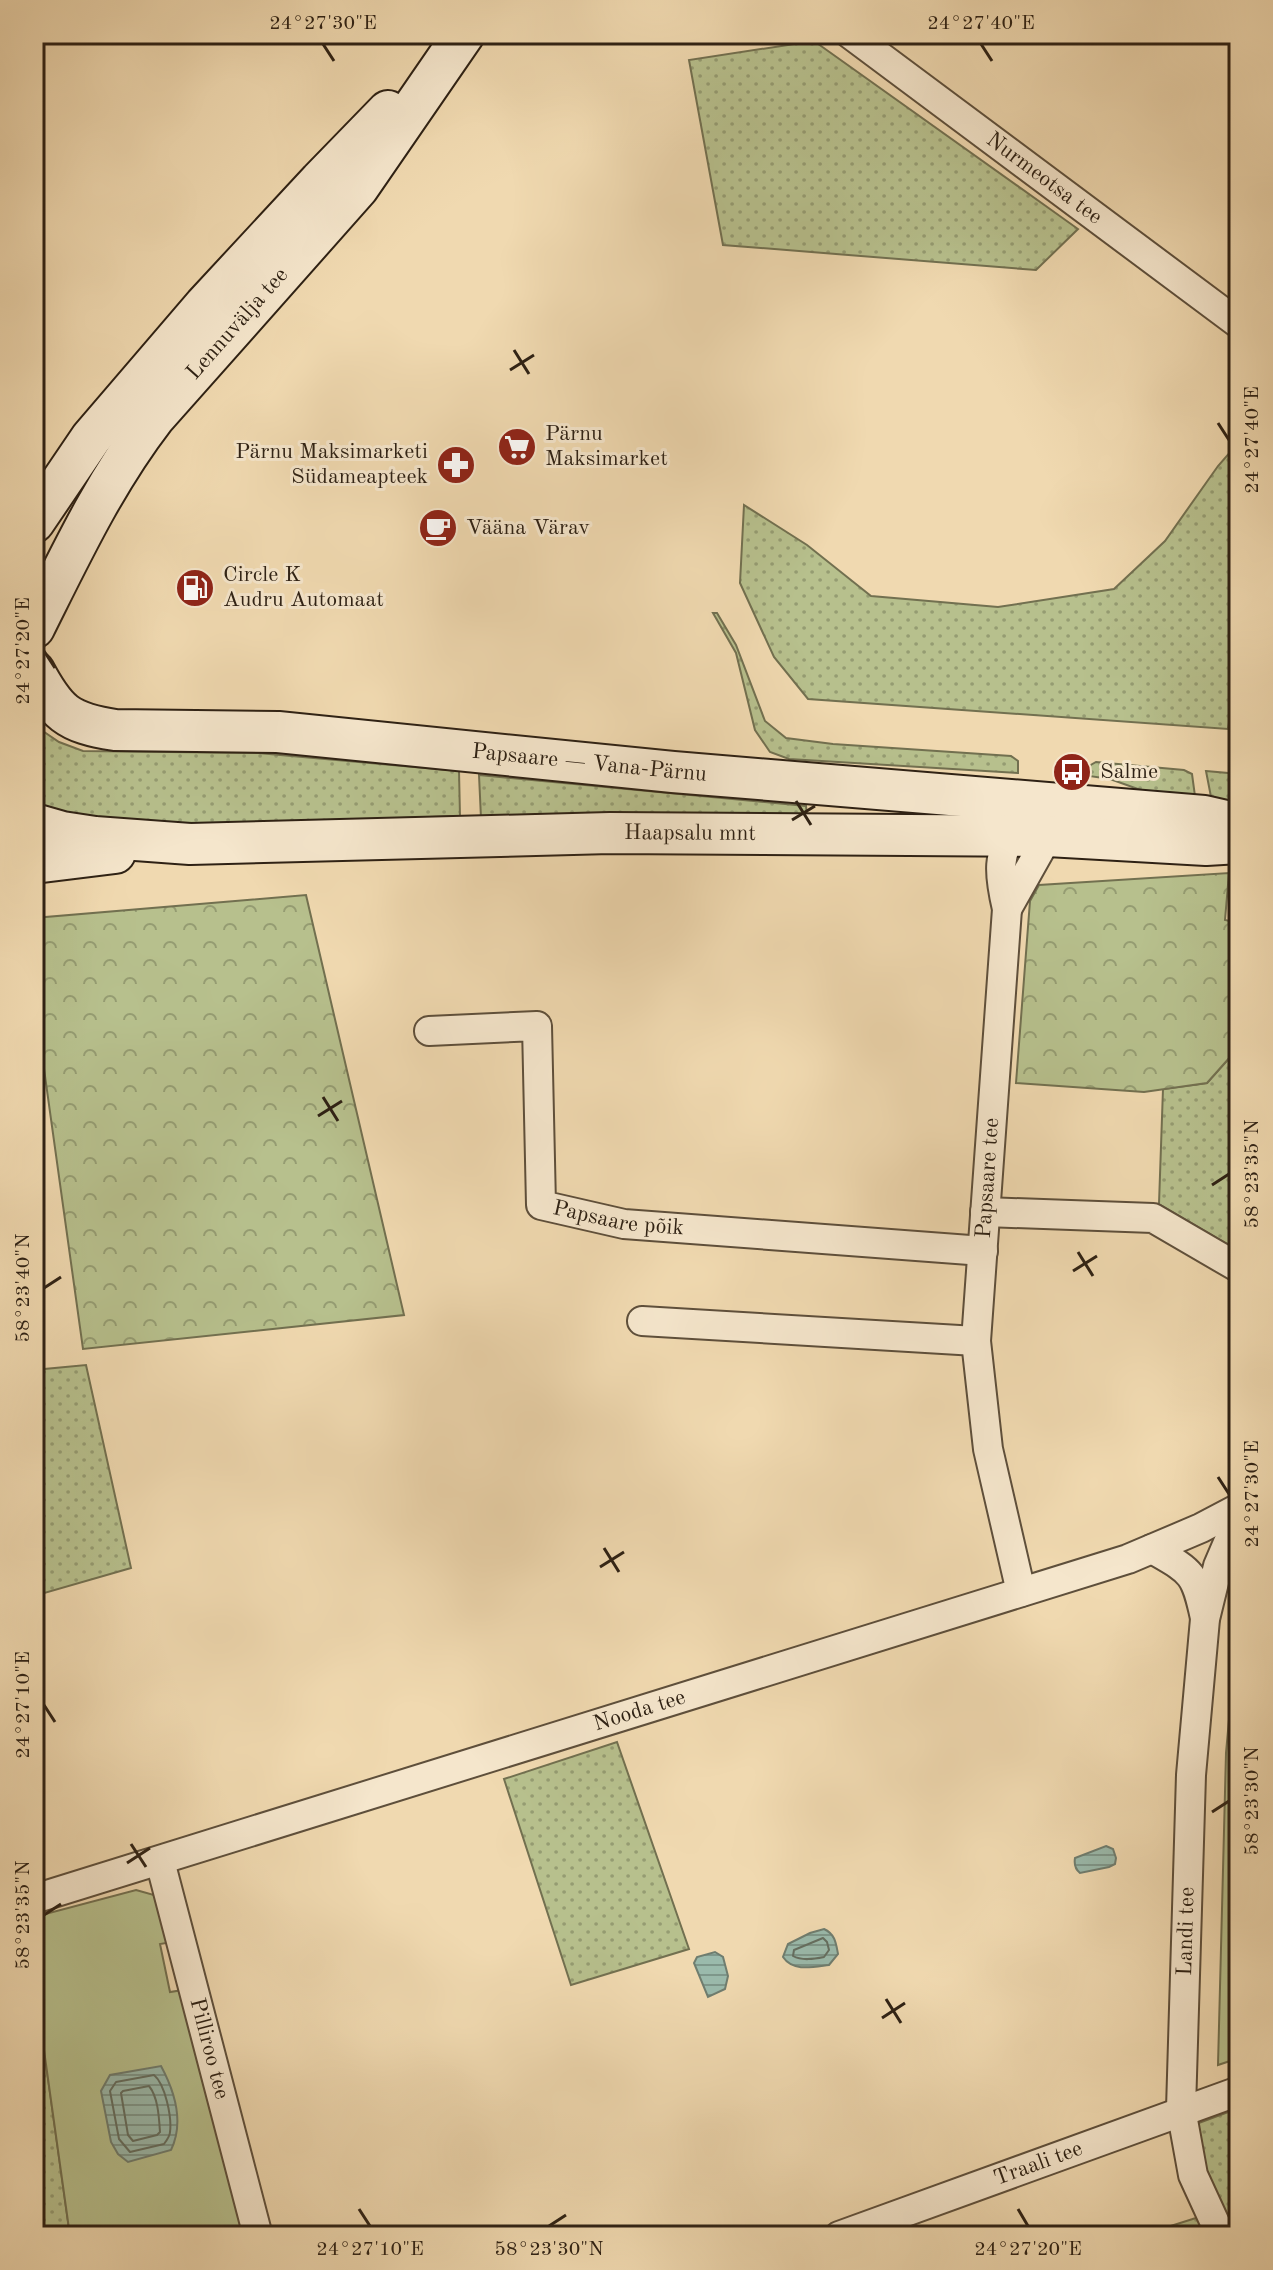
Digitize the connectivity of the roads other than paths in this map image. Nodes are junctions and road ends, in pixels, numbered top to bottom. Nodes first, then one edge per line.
1 (464, 34) edge
2 (850, 34) edge
3 (1239, 324) edge
4 (34, 522) edge
5 (34, 628) edge
6 (34, 671) edge
7 (1073, 805) junction
8 (34, 824) edge
9 (1239, 824) edge
10 (1048, 836) junction
11 (1009, 837) junction
12 (1239, 843) edge
13 (190, 844) junction
14 (34, 863) edge
15 (1007, 909) junction
16 (429, 1031) dead end
17 (985, 1212) junction
18 (983, 1251) junction
19 (1239, 1268) edge
20 (642, 1321) dead end
21 (976, 1341) junction
22 (1239, 1508) edge
23 (1239, 1517) edge
24 (1152, 1549) junction
25 (1021, 1592) junction
26 (1205, 1619) junction
27 (160, 1861) junction
28 (34, 1899) edge
29 (1239, 2091) edge
30 (1181, 2112) junction
31 (258, 2236) edge
32 (839, 2236) edge
33 (1221, 2236) edge

1 - 4 main road, Lennuvälja tee
1 - 5 main road, Lennuvälja tee
2 - 3 street, Nurmeotsa tee
6 - 7 main road, Papsaare — Vana-Pärnu
7 - 9 main road, Papsaare — Vana-Pärnu
7 - 11 street
8 - 13 main road
10 - 11 main road, Haapsalu mnt
10 - 12 main road, Haapsalu mnt
10 - 15 street
11 - 13 main road, Haapsalu mnt
11 - 15 street, Papsaare tee
13 - 14 main road
15 - 17 street, Papsaare tee
16 - 18 street, Papsaare põik
17 - 18 street, Papsaare tee
17 - 19 street
18 - 21 street, Papsaare tee
20 - 21 street
21 - 25 street, Papsaare tee
22 - 24 street, Nooda tee
23 - 26 street, Landi tee
24 - 25 street, Nooda tee
24 - 26 street, Landi tee
25 - 27 street, Nooda tee
26 - 30 street, Landi tee
27 - 28 street, Nooda tee
27 - 31 street, Pilliroo tee
29 - 30 street, Traali tee
30 - 32 street, Traali tee
30 - 33 street, Landi tee

